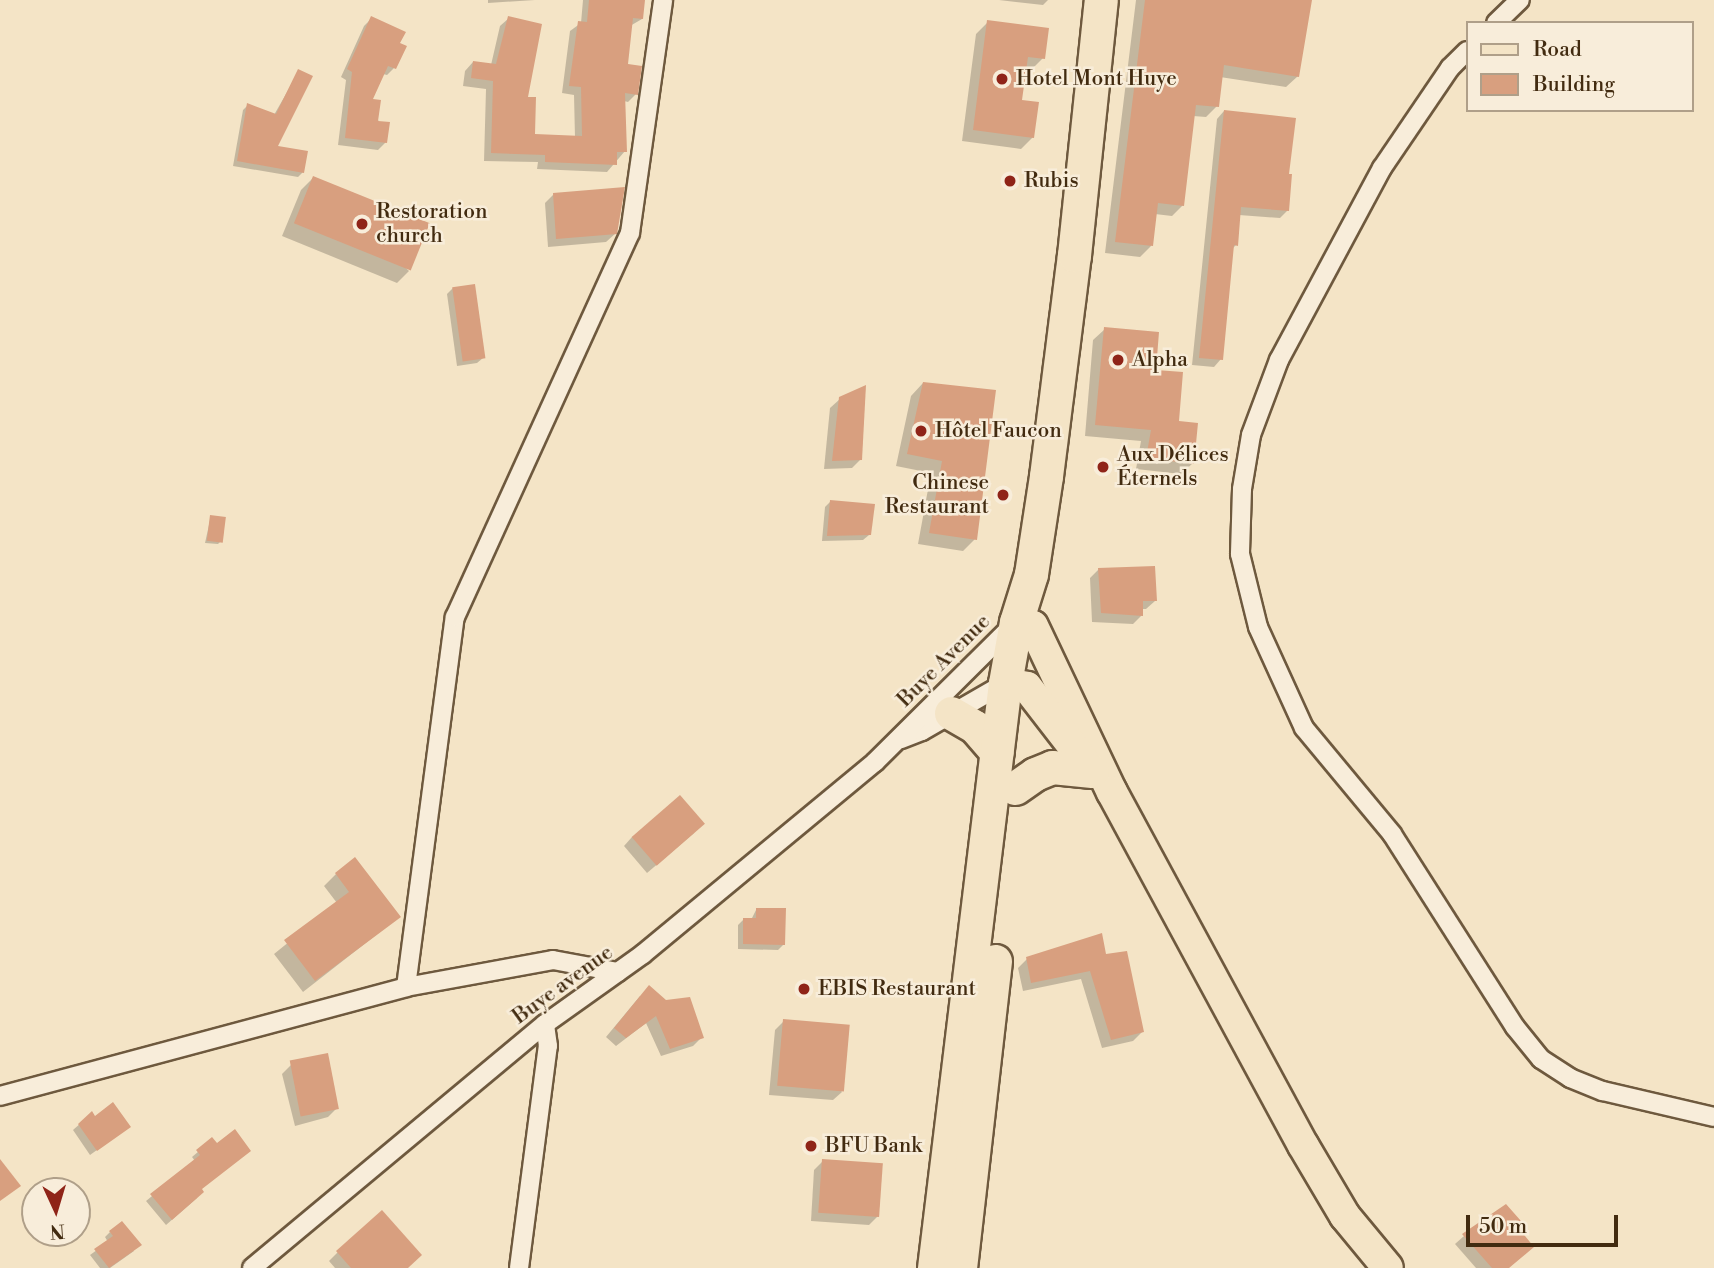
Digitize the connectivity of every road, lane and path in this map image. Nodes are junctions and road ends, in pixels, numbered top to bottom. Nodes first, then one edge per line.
1 (663, 0) edge
2 (1101, 0) edge
3 (1520, 0) edge
4 (1498, 21) edge
5 (1466, 52) edge
6 (1024, 624) junction
7 (1016, 685) junction
8 (951, 713) junction
9 (901, 739) junction
10 (997, 752) junction
11 (1102, 782) junction
12 (1015, 788) junction
13 (990, 900) junction
14 (618, 972) junction
15 (406, 987) junction
16 (545, 1024) junction
17 (0, 1096) edge
18 (1714, 1117) edge
19 (252, 1268) edge
20 (519, 1268) edge
21 (934, 1268) edge
22 (960, 1268) edge
23 (1388, 1268) edge

1 - 15 street
2 - 6 highway
3 - 4 street
5 - 18 street
6 - 7 highway
6 - 9 street, Buye Avenue
6 - 11 main road
7 - 8 street, Buye Avenue
7 - 10 highway
7 - 11 main road
7 - 12 highway
8 - 9 street, Buye Avenue
8 - 10 highway
9 - 14 street, Buye avenue
10 - 13 highway
11 - 12 highway
11 - 23 main road
12 - 13 highway
13 - 21 highway
13 - 22 highway
14 - 15 street
14 - 16 street, Buye avenue
15 - 17 street
16 - 19 street, Buye avenue
16 - 20 street

